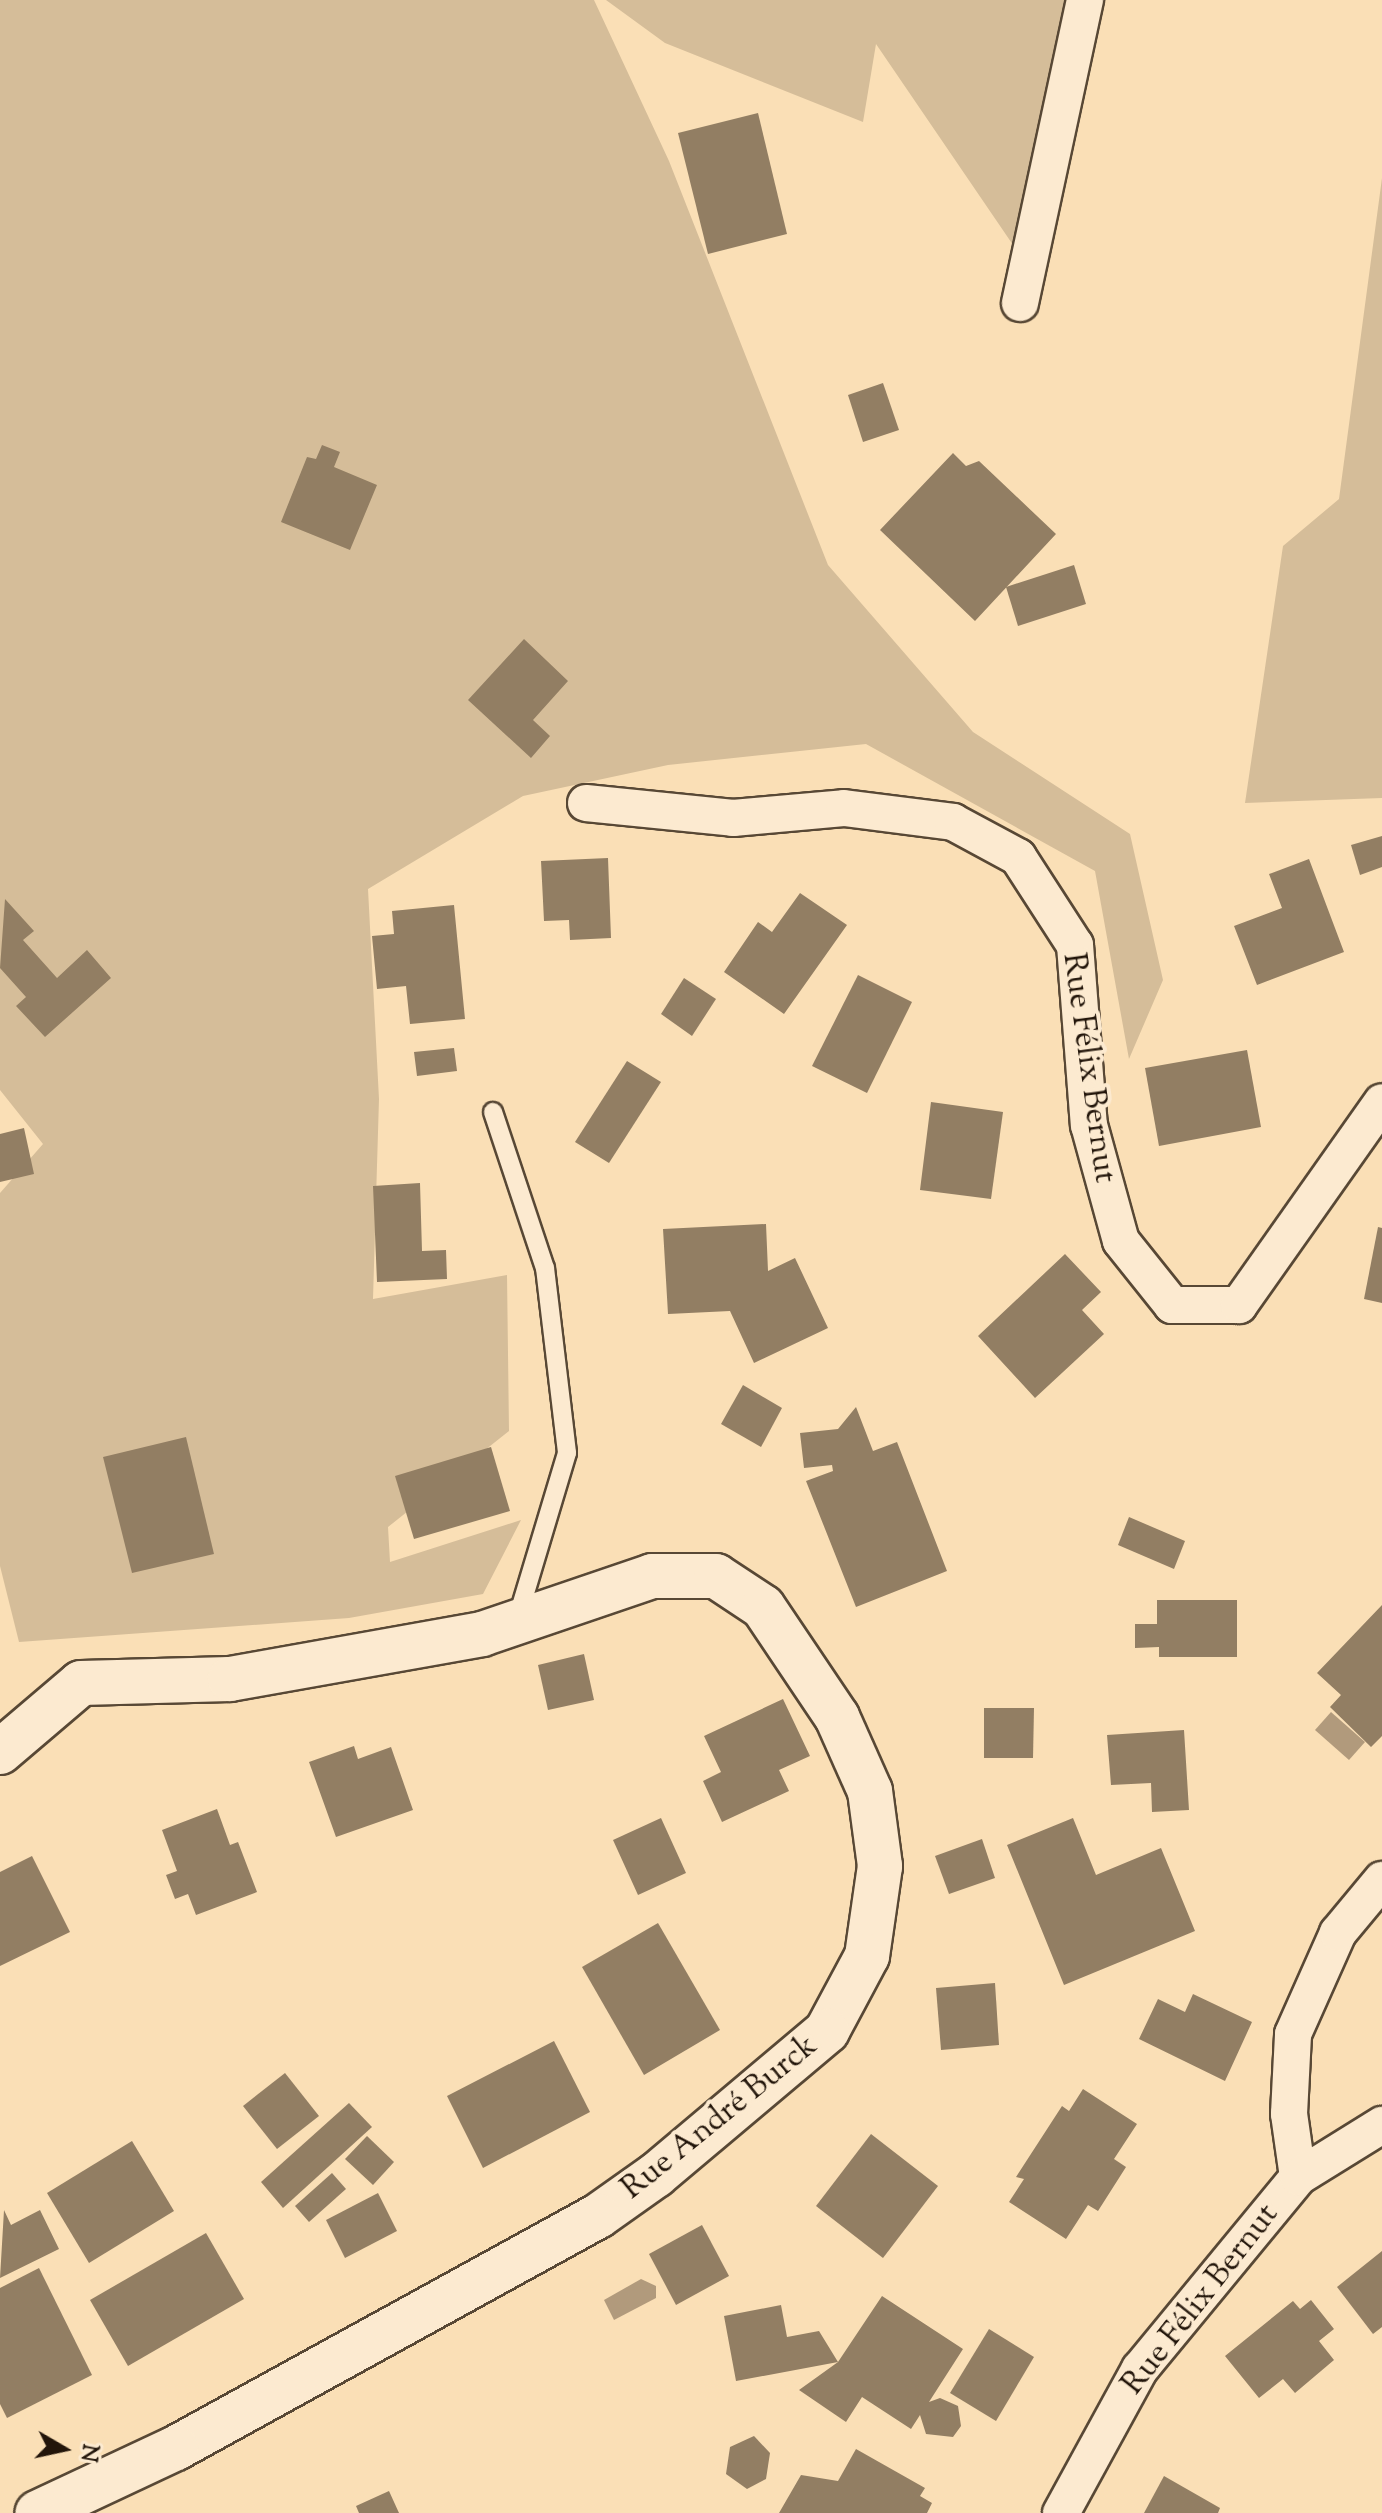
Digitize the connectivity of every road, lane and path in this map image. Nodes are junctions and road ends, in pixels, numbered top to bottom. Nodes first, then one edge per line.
1 (1085, 0) edge
2 (1020, 303) dead end
3 (586, 803) dead end
4 (1382, 1102) edge
5 (493, 1112) dead end
6 (516, 1623) junction
7 (0, 1752) edge
8 (1382, 1880) edge
9 (1382, 2125) edge
10 (1298, 2177) junction
11 (37, 2513) edge
12 (1061, 2513) edge

1 - 2 street
3 - 4 street, Rue Félix Bernut
5 - 6 lane
6 - 7 street, Rue André Burck
6 - 11 street, Rue André Burck
8 - 10 street
9 - 10 street, Rue Félix Bernut
10 - 12 street, Rue Félix Bernut

